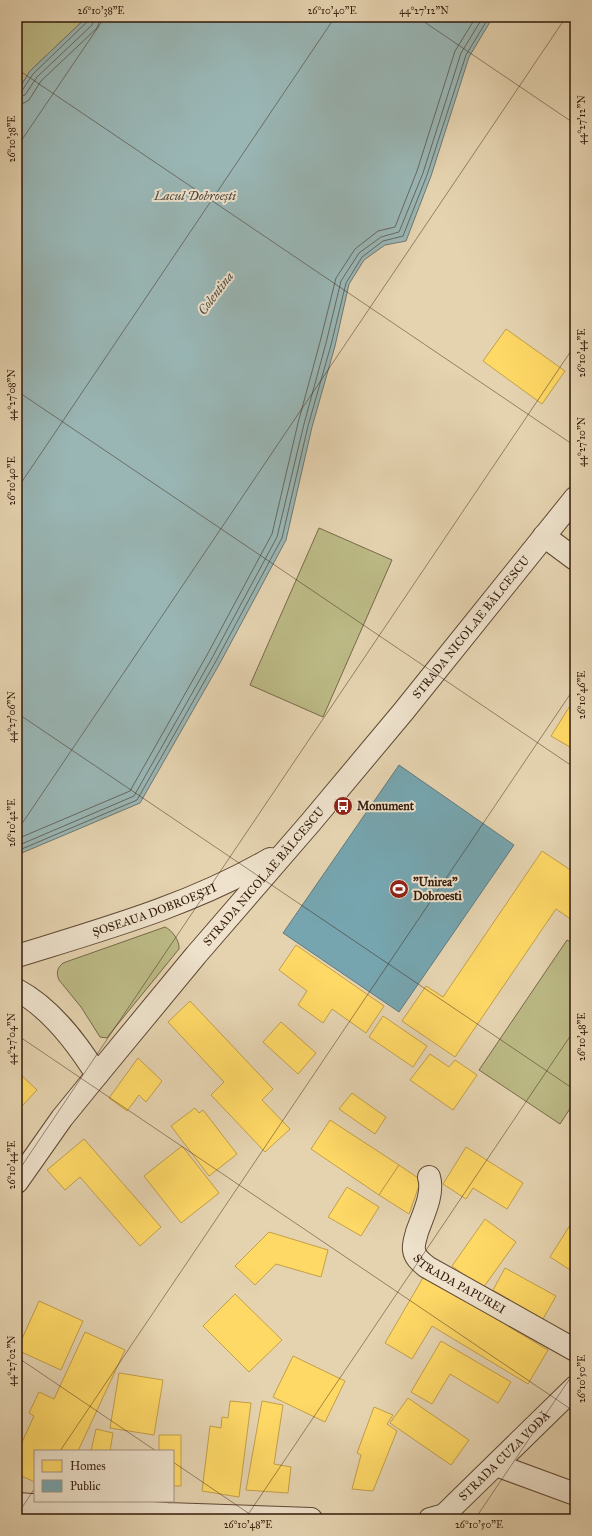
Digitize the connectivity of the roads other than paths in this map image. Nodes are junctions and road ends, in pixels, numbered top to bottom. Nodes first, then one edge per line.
1 (575, 498) edge
2 (544, 536) junction
3 (575, 559) edge
4 (285, 851) junction
5 (17, 956) edge
6 (17, 990) edge
7 (97, 1075) junction
8 (429, 1177) dead end
9 (17, 1182) edge
10 (575, 1350) edge
11 (575, 1387) edge
12 (496, 1465) junction
13 (575, 1494) edge
14 (17, 1504) edge
15 (439, 1518) edge
16 (311, 1519) edge

1 - 2 street, STRADA NICOLAE BĂLCESCU
2 - 3 street
2 - 4 street, STRADA NICOLAE BĂLCESCU
4 - 5 street, ȘOSEAUA DOBROEȘTI
4 - 7 street, STRADA NICOLAE BĂLCESCU
6 - 7 street
7 - 9 street, STRADA NICOLAE BĂLCESCU
8 - 10 street, STRADA PAPUREI
11 - 12 street, STRADA CUZA VODĂ
12 - 13 street
12 - 15 street, STRADA CUZA VODĂ
14 - 16 street

